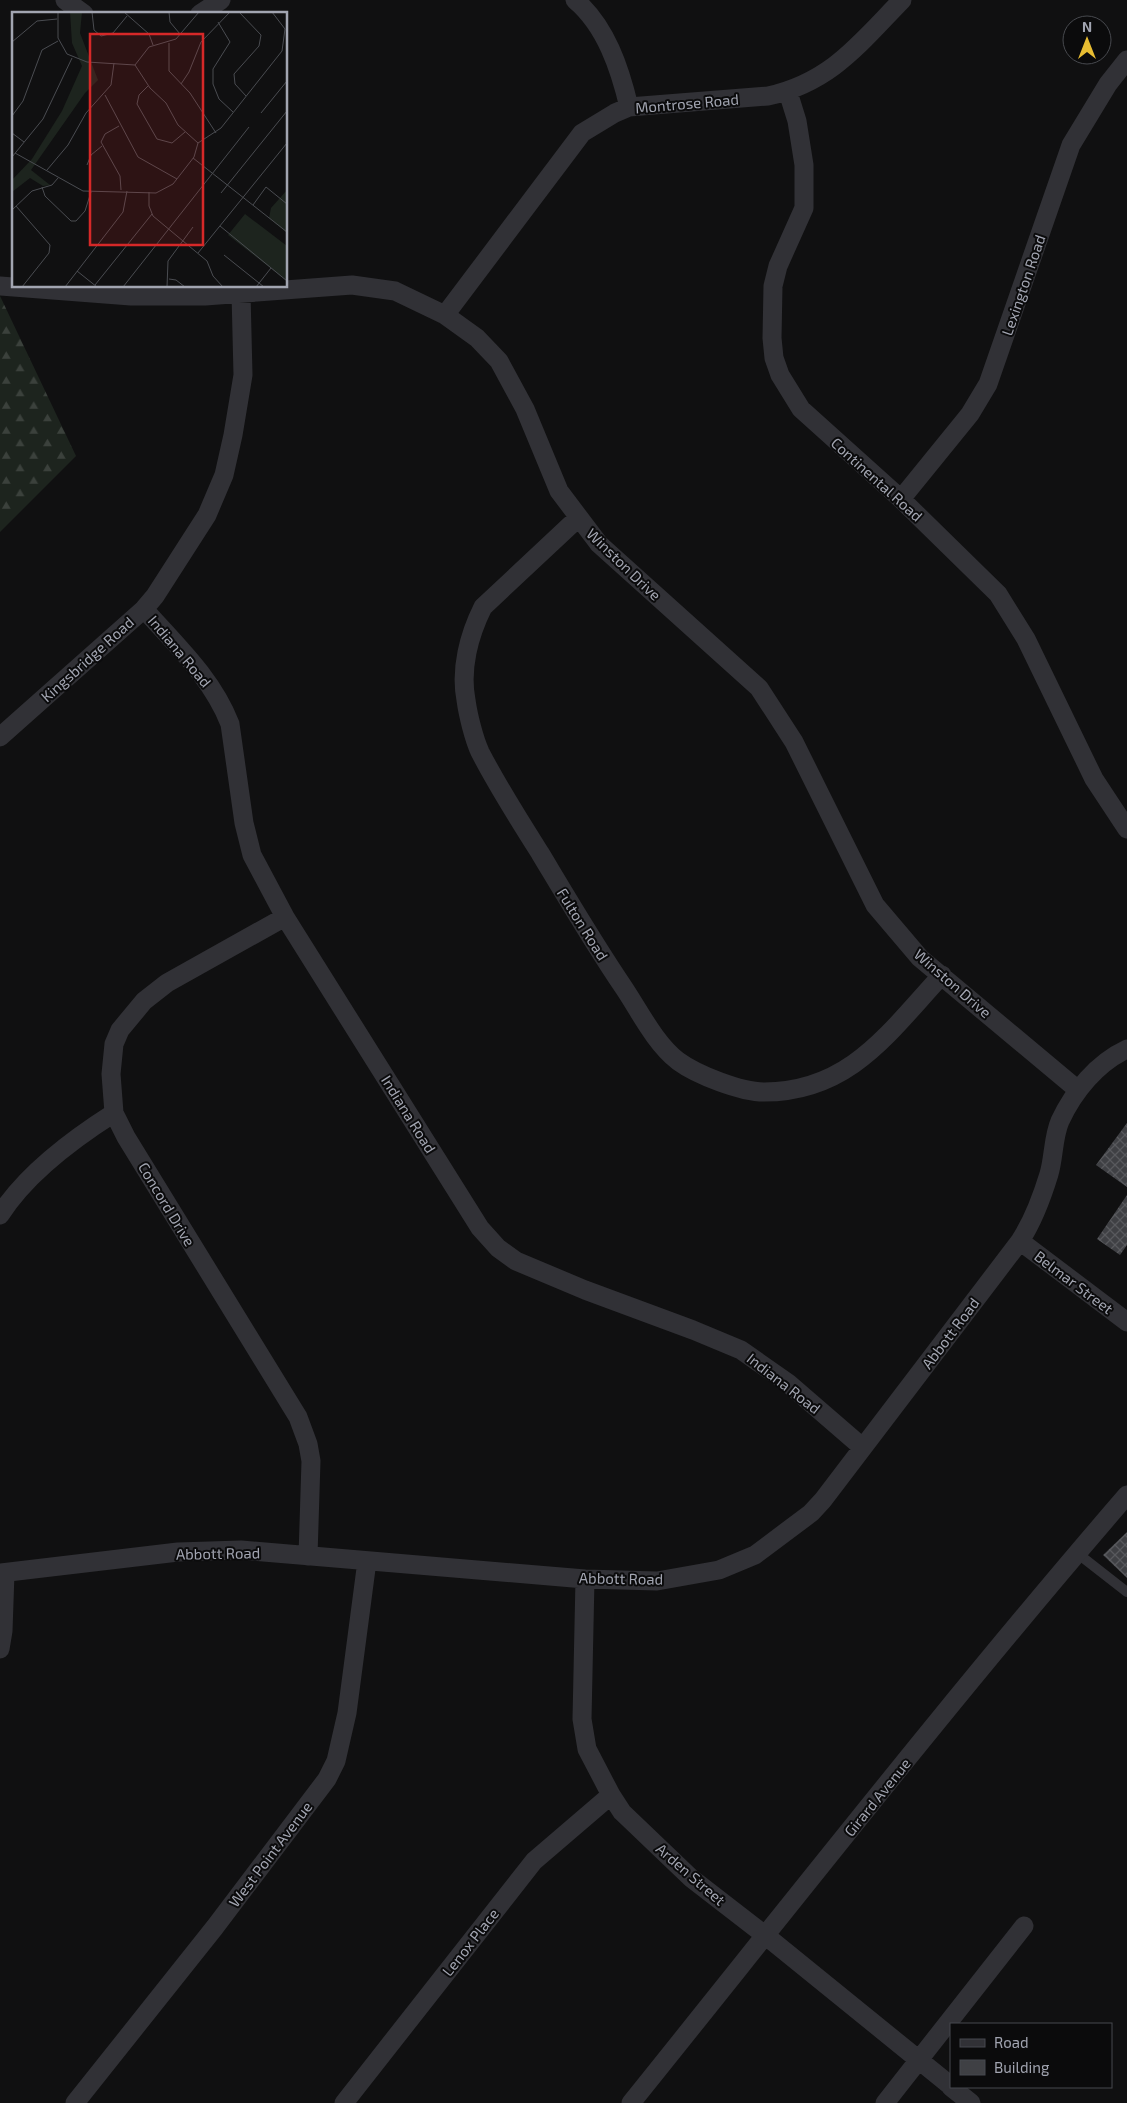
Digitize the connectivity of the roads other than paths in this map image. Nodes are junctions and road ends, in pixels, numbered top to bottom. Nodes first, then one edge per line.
1 (64, 0) edge
2 (221, 0) edge
3 (575, 0) edge
4 (899, 1) edge
5 (81, 12) edge
6 (203, 12) edge
7 (1127, 60) edge
8 (788, 92) junction
9 (628, 107) junction
10 (26, 288) edge
11 (240, 293) junction
12 (445, 315) junction
13 (901, 499) junction
14 (578, 518) junction
15 (144, 609) junction
16 (0, 737) edge
17 (1127, 829) edge
18 (285, 917) junction
19 (942, 976) junction
20 (1127, 1049) edge
21 (1078, 1090) junction
22 (114, 1113) junction
23 (0, 1215) edge
24 (1020, 1241) junction
25 (1127, 1322) edge
26 (862, 1447) junction
27 (1123, 1505) edge
28 (1077, 1553) junction
29 (308, 1556) junction
30 (367, 1561) junction
31 (3, 1573) edge
32 (585, 1579) junction
33 (1127, 1592) edge
34 (0, 1649) edge
35 (611, 1795) junction
36 (1024, 1926) dead end
37 (766, 1936) junction
38 (920, 2061) junction
39 (950, 2086) edge
40 (952, 2088) edge
41 (75, 2103) edge
42 (344, 2103) edge
43 (631, 2103) edge
44 (885, 2103) edge
45 (971, 2103) edge

1 - 5 street
2 - 6 street
3 - 9 street
4 - 8 street, Montrose Road
7 - 13 street, Lexington Road
8 - 9 street, Montrose Road
8 - 13 street, Continental Road
9 - 12 street, Montrose Road
10 - 11 street, Winston Drive
11 - 12 street, Winston Drive
11 - 15 street, Kingsbridge Road
12 - 14 street, Winston Drive
13 - 17 street, Continental Road
14 - 19 street, Winston Drive
14 - 19 street, Fulton Road
15 - 16 street, Kingsbridge Road
15 - 18 street, Indiana Road
18 - 22 street, Concord Drive
18 - 26 street, Indiana Road
19 - 21 street, Winston Drive
20 - 21 street, Abbott Road
21 - 24 street, Abbott Road
22 - 23 street
22 - 29 street, Concord Drive
24 - 25 street, Belmar Street
24 - 26 street, Abbott Road
26 - 32 street, Abbott Road
27 - 28 street, Girard Avenue
28 - 33 lane
28 - 37 street, Girard Avenue
29 - 30 street, Abbott Road
29 - 31 street, Abbott Road
30 - 32 street, Abbott Road
30 - 41 street, West Point Avenue
31 - 34 street
32 - 35 street, Arden Street
35 - 37 street, Arden Street
35 - 42 street, Lenox Place
36 - 38 street
37 - 38 street, Arden Street
37 - 43 street, Girard Avenue
38 - 39 street, Arden Street
38 - 44 street
40 - 45 street, Arden Street

